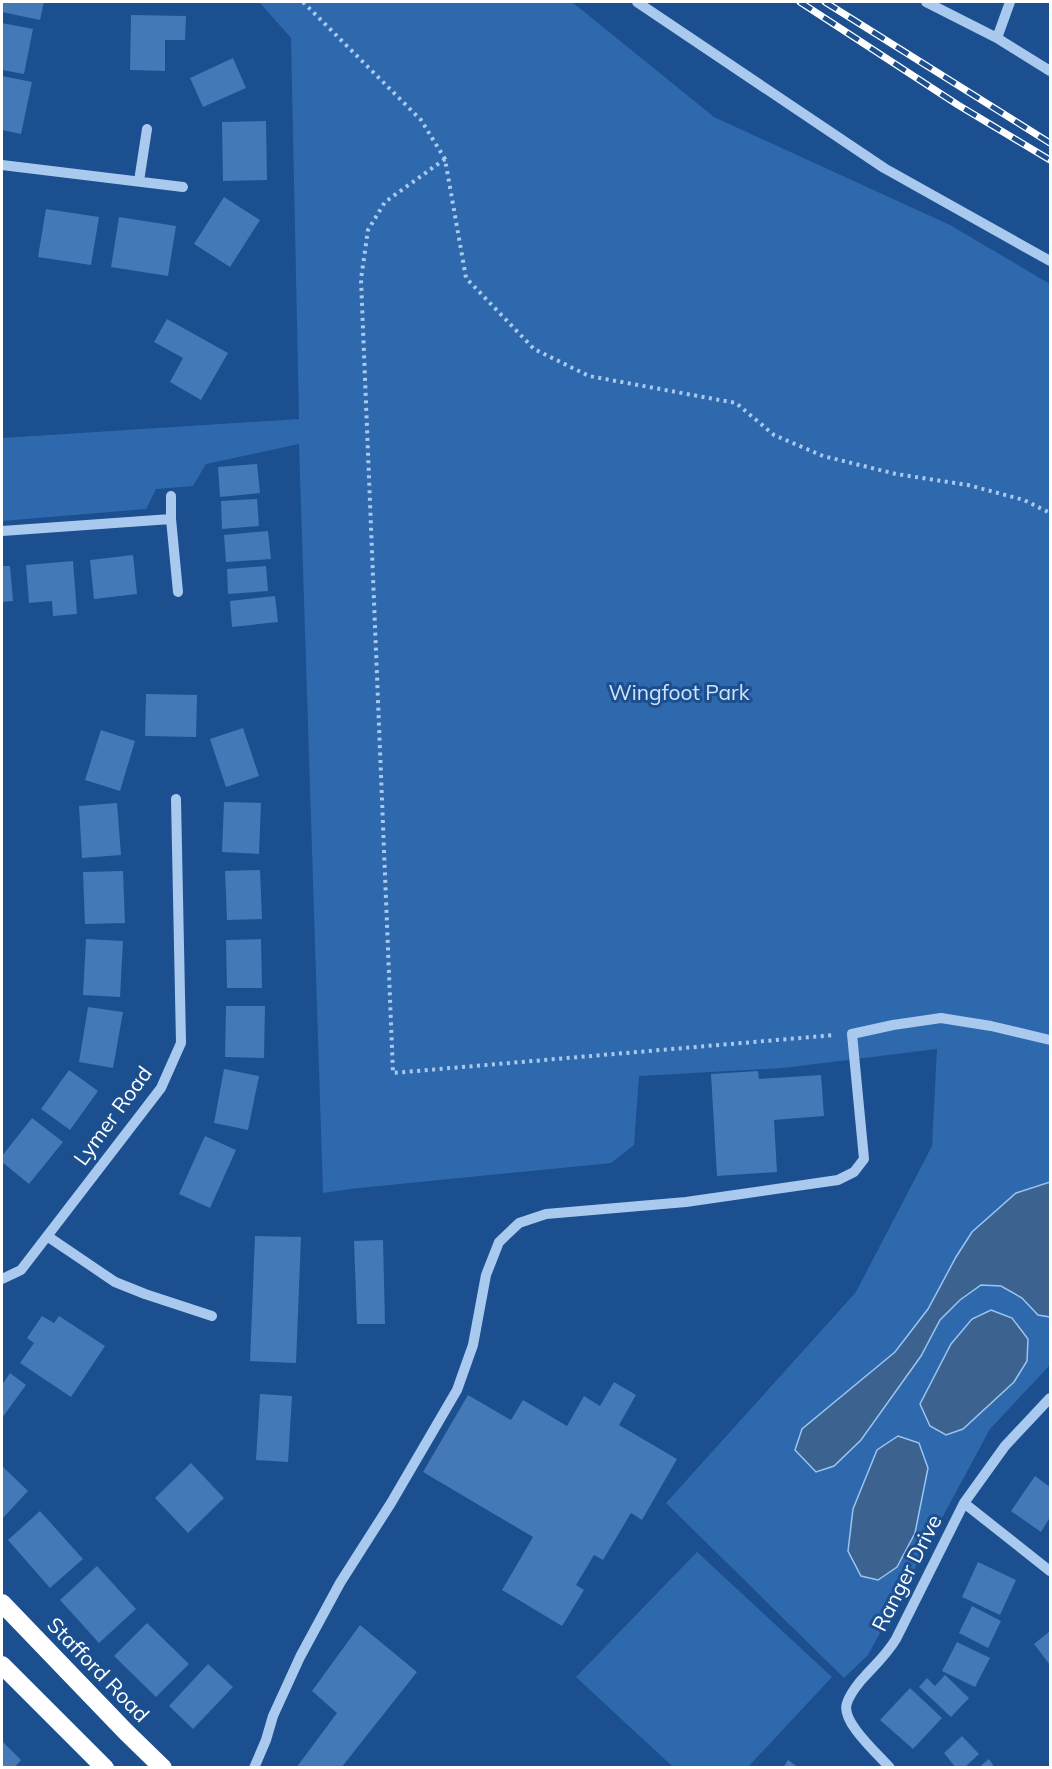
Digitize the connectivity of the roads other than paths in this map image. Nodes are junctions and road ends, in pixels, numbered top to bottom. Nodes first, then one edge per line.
1 (637, 2) edge
2 (926, 2) edge
3 (1010, 2) edge
4 (997, 38) junction
5 (1050, 71) edge
6 (147, 129) dead end
7 (2, 165) edge
8 (139, 182) junction
9 (183, 187) dead end
10 (1050, 261) edge
11 (171, 496) dead end
12 (171, 519) junction
13 (2, 531) edge
14 (178, 592) dead end
15 (176, 799) dead end
16 (1050, 1040) edge
17 (47, 1236) junction
18 (2, 1279) edge
19 (212, 1316) dead end
20 (1050, 1398) edge
21 (964, 1503) junction
22 (1050, 1572) edge
23 (2, 1603) edge
24 (2, 1665) edge
25 (105, 1767) edge
26 (163, 1767) edge
27 (254, 1767) edge
28 (890, 1767) edge

1 - 10 street
2 - 4 street
3 - 4 street
4 - 5 street
6 - 8 street
7 - 8 street
8 - 9 street
11 - 12 street
12 - 13 street
12 - 14 street
15 - 17 street, Lymer Road
16 - 27 street
17 - 18 street, Lymer Road
17 - 19 street
20 - 21 street, Ranger Drive
21 - 22 street
21 - 28 street, Ranger Drive
23 - 26 highway, Stafford Road
24 - 25 highway

